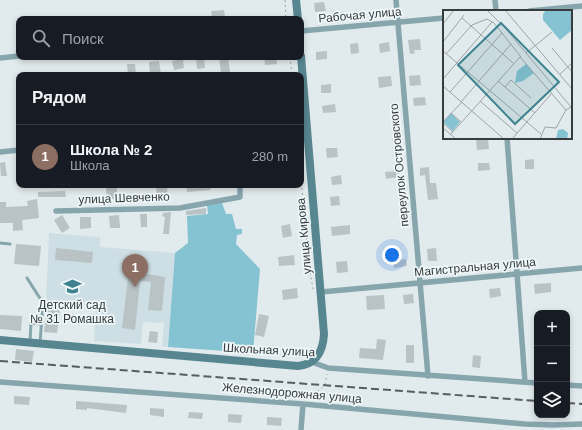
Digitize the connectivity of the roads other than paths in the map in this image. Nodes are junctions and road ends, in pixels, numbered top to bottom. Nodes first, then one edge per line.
1 (296, 0) edge
2 (396, 0) edge
3 (495, 0) edge
4 (582, 6) edge
5 (496, 10) edge
6 (540, 10) edge
7 (298, 16) edge
8 (443, 18) edge
9 (398, 22) junction
10 (304, 31) edge
11 (16, 56) edge
12 (0, 58) edge
13 (301, 60) edge
14 (302, 72) edge
15 (304, 123) edge
16 (507, 139) edge
17 (16, 150) edge
18 (0, 152) edge
19 (240, 188) edge
20 (56, 211) dead end
21 (0, 244) edge
22 (10, 244) dead end
23 (582, 268) edge
24 (518, 274) junction
25 (27, 278) dead end
26 (420, 283) junction
27 (321, 292) junction
28 (42, 324) junction
29 (0, 340) edge
30 (29, 343) junction
31 (40, 344) junction
32 (312, 362) junction
33 (428, 376) junction
34 (0, 382) edge
35 (525, 382) junction
36 (534, 383) edge
37 (570, 385) edge
38 (582, 386) edge
39 (303, 404) junction
40 (582, 424) edge
41 (301, 430) edge

1 - 7 main road
2 - 9 street, переулок Островского
3 - 5 street
4 - 6 street
8 - 9 street, Рабочая улица
9 - 10 street, Рабочая улица
9 - 26 street, переулок Островского
11 - 12 street
13 - 14 main road, улица Кирова
15 - 27 main road, улица Кирова
16 - 24 street
17 - 18 street
19 - 20 street, улица Шевченко
21 - 22 lane
23 - 24 street, Магистральная улица
24 - 26 street, Магистральная улица
24 - 35 street
25 - 28 lane
26 - 27 street, Магистральная улица
26 - 33 street, переулок Островского
27 - 32 main road, улица Кирова
28 - 30 lane
28 - 31 lane
29 - 30 main road, Школьная улица
30 - 31 main road, Школьная улица
31 - 32 main road, Школьная улица
32 - 33 street, Школьная улица
33 - 35 street, Школьная улица
34 - 39 street, Железнодорожная улица
35 - 36 street, Школьная улица
37 - 38 street
39 - 40 street, Железнодорожная улица
39 - 41 street

